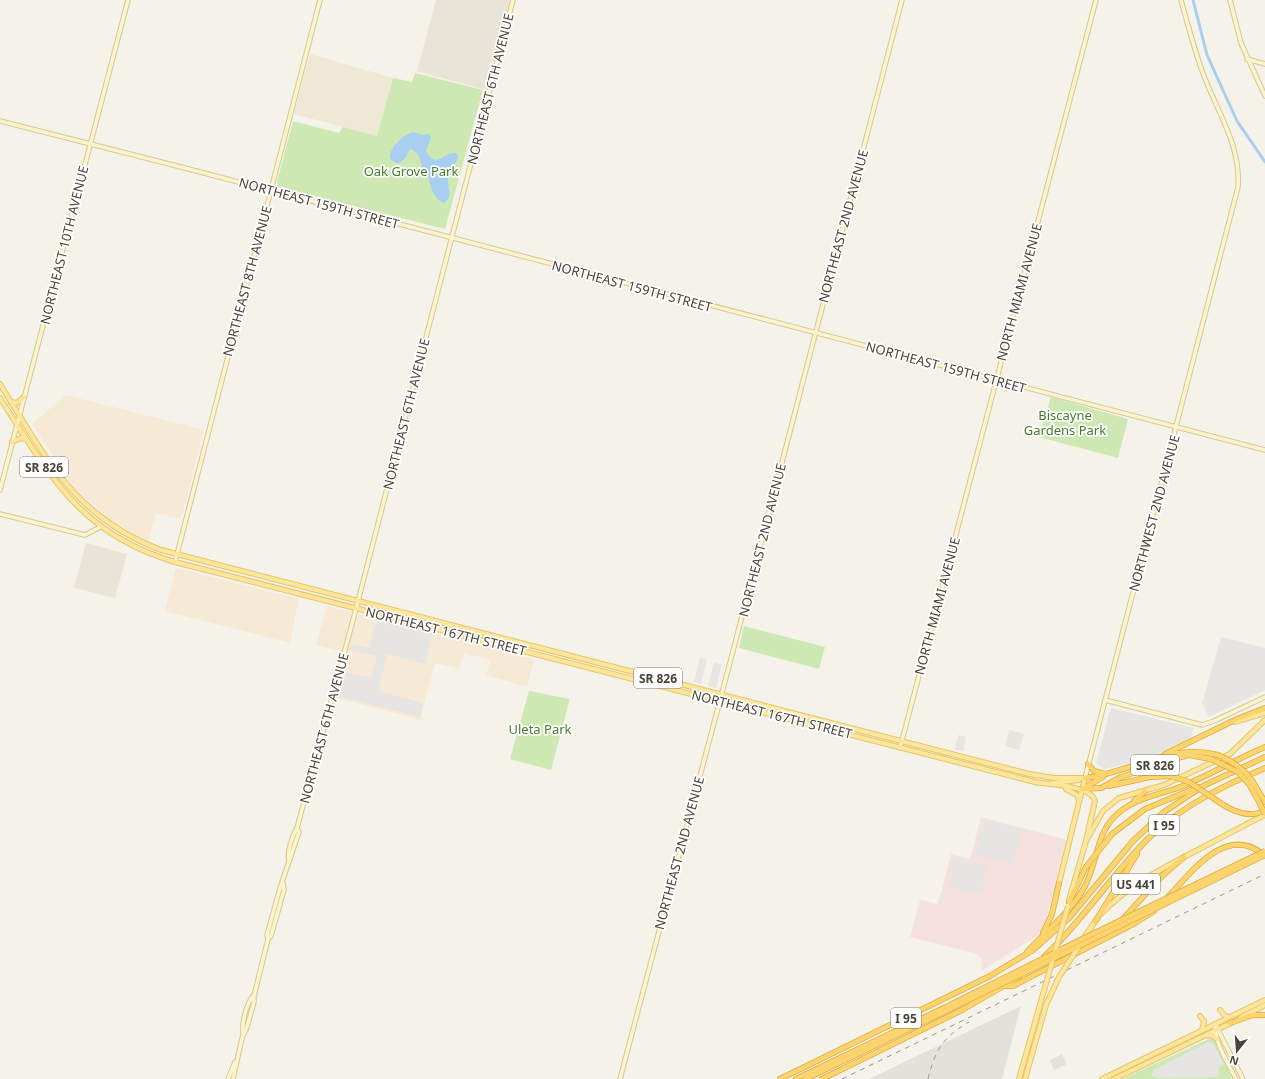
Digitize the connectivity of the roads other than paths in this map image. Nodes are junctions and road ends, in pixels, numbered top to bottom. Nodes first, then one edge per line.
1 (128, 0) edge
2 (320, 0) edge
3 (513, 0) edge
4 (902, 0) edge
5 (1096, 0) edge
6 (1181, 0) edge
7 (1230, 0) edge
8 (1248, 60) junction
9 (1265, 64) edge
10 (1265, 87) edge
11 (1264, 95) edge
12 (0, 121) edge
13 (90, 143) junction
14 (271, 190) junction
15 (452, 238) junction
16 (815, 334) junction
17 (996, 380) junction
18 (0, 384) edge
19 (24, 397) junction
20 (0, 398) edge
21 (11, 402) junction
22 (19, 415) junction
23 (17, 425) junction
24 (1177, 427) junction
25 (26, 439) junction
26 (12, 442) junction
27 (1265, 450) edge
28 (0, 490) edge
29 (0, 514) edge
30 (111, 526) junction
31 (100, 527) junction
32 (177, 555) junction
33 (175, 562) junction
34 (268, 578) junction
35 (283, 582) junction
36 (259, 584) junction
37 (268, 586) junction
38 (358, 601) junction
39 (356, 608) junction
40 (449, 624) junction
41 (460, 627) junction
42 (437, 629) junction
43 (448, 631) junction
44 (540, 647) junction
45 (552, 651) junction
46 (528, 652) junction
47 (538, 654) junction
48 (630, 671) junction
49 (644, 674) junction
50 (618, 675) junction
51 (629, 678) junction
52 (722, 694) junction
53 (1265, 697) edge
54 (1106, 700) junction
55 (720, 701) junction
56 (1265, 708) edge
57 (1265, 713) edge
58 (812, 717) junction
59 (821, 720) junction
60 (1265, 720) edge
61 (799, 721) junction
62 (1232, 722) junction
63 (810, 724) junction
64 (902, 741) junction
65 (1265, 747) edge
66 (900, 748) junction
67 (1158, 757) junction
68 (1265, 757) edge
69 (992, 764) junction
70 (1088, 764) junction
71 (980, 768) junction
72 (1265, 768) edge
73 (1107, 775) junction
74 (1085, 778) junction
75 (1251, 783) junction
76 (1042, 784) junction
77 (1204, 785) junction
78 (1062, 787) junction
79 (1101, 788) junction
80 (1082, 789) junction
81 (1145, 791) junction
82 (1260, 798) junction
83 (1265, 802) edge
84 (1079, 803) junction
85 (1128, 806) junction
86 (1264, 812) edge
87 (1086, 841) junction
88 (1138, 850) junction
89 (1265, 851) edge
90 (1265, 856) edge
91 (1184, 857) junction
92 (1059, 883) joint
93 (1068, 904) junction
94 (1095, 922) junction
95 (1040, 939) junction
96 (1093, 944) junction
97 (1024, 956) junction
98 (1004, 987) junction
99 (1265, 1000) edge
100 (1265, 1005) edge
101 (951, 1006) junction
102 (1220, 1010) dead end
103 (1265, 1015) edge
104 (1200, 1016) dead end
105 (1229, 1017) junction
106 (1230, 1023) junction
107 (1215, 1024) junction
108 (1216, 1029) junction
109 (1202, 1030) junction
110 (1204, 1035) junction
111 (1218, 1040) junction
112 (236, 1061) junction
113 (228, 1079) edge
114 (233, 1079) edge
115 (620, 1079) edge
116 (780, 1079) edge
117 (796, 1079) edge
118 (806, 1079) edge
119 (822, 1079) edge
120 (1019, 1079) edge
121 (1025, 1079) edge
122 (1102, 1079) edge
123 (1114, 1079) edge
124 (1236, 1079) edge
125 (1243, 1079) edge

1 - 13 street, NORTHEAST 10TH AVENUE
2 - 14 street, NORTHEAST 8TH AVENUE
3 - 15 street, NORTHEAST 6TH AVENUE
4 - 16 street, NORTHEAST 2ND AVENUE
5 - 17 street, NORTH MIAMI AVENUE
6 - 24 street, NORTHWEST 2ND AVENUE
7 - 8 street
8 - 9 street
8 - 11 street
10 - 11 street
12 - 13 street, NORTHEAST 159TH STREET
13 - 14 street, NORTHEAST 159TH STREET
13 - 19 street, NORTHEAST 10TH AVENUE
14 - 15 street, NORTHEAST 159TH STREET
14 - 32 street, NORTHEAST 8TH AVENUE
15 - 16 street, NORTHEAST 159TH STREET
15 - 38 street, NORTHEAST 6TH AVENUE
16 - 17 street, NORTHEAST 159TH STREET
16 - 52 street, NORTHEAST 2ND AVENUE
17 - 24 street, NORTHEAST 159TH STREET
17 - 64 street, NORTH MIAMI AVENUE
18 - 21 main road, SR 826
19 - 21 main road
19 - 22 street, NORTHEAST 10TH AVENUE
20 - 23 main road, SR 826
21 - 22 main road, SR 826
22 - 23 street, NORTHEAST 10TH AVENUE
22 - 30 main road, SR 826
23 - 25 main road, SR 826
23 - 26 street, NORTHEAST 10TH AVENUE
24 - 27 street, NORTHEAST 159TH STREET
24 - 54 street, NORTHWEST 2ND AVENUE
25 - 26 main road
25 - 31 main road, SR 826
26 - 28 street, NORTHEAST 10TH AVENUE
29 - 31 street
30 - 31 main road
30 - 32 main road, NORTHEAST 167TH STREET / SR 826
31 - 33 main road, NORTHEAST 167TH STREET / SR 826
32 - 33 street, NORTHEAST 8TH AVENUE
32 - 34 main road, NORTHEAST 167TH STREET / SR 826
33 - 36 main road, NORTHEAST 167TH STREET / SR 826
34 - 35 main road, NORTHEAST 167TH STREET / SR 826
34 - 36 main road
35 - 37 main road
35 - 38 main road, NORTHEAST 167TH STREET / SR 826
36 - 37 main road, NORTHEAST 167TH STREET / SR 826
37 - 39 main road, NORTHEAST 167TH STREET / SR 826
38 - 39 street, NORTHEAST 6TH AVENUE
38 - 40 main road, NORTHEAST 167TH STREET / SR 826
39 - 42 main road, NORTHEAST 167TH STREET / SR 826
39 - 112 street, NORTHEAST 6TH AVENUE
40 - 41 main road, NORTHEAST 167TH STREET / SR 826
40 - 42 main road
41 - 43 main road
41 - 44 main road, NORTHEAST 167TH STREET / SR 826
42 - 43 main road, NORTHEAST 167TH STREET / SR 826
43 - 46 main road, NORTHEAST 167TH STREET / SR 826
44 - 45 main road, NORTHEAST 167TH STREET / SR 826
44 - 46 main road
45 - 47 main road
45 - 48 main road, NORTHEAST 167TH STREET / SR 826
46 - 47 main road, NORTHEAST 167TH STREET / SR 826
47 - 50 main road, NORTHEAST 167TH STREET / SR 826
48 - 49 main road, NORTHEAST 167TH STREET / SR 826
48 - 50 main road
49 - 51 main road
49 - 52 main road, NORTHEAST 167TH STREET / SR 826
50 - 51 main road, NORTHEAST 167TH STREET / SR 826
51 - 55 main road, NORTHEAST 167TH STREET / SR 826
52 - 55 street, NORTHEAST 2ND AVENUE
52 - 58 main road, NORTHEAST 167TH STREET / SR 826
53 - 54 street
54 - 70 street, NORTHWEST 2ND AVENUE
55 - 61 main road, NORTHEAST 167TH STREET / SR 826
55 - 115 street, NORTHEAST 2ND AVENUE
56 - 62 highway
57 - 62 main road
58 - 59 main road, NORTHEAST 167TH STREET / SR 826
58 - 61 main road
59 - 63 main road
59 - 64 main road, NORTHEAST 167TH STREET / SR 826
60 - 81 main road
61 - 63 main road, NORTHEAST 167TH STREET / SR 826
62 - 67 highway
63 - 66 main road, NORTHEAST 167TH STREET / SR 826
64 - 66 street, NORTH MIAMI AVENUE
64 - 69 main road, SR 826
65 - 85 highway
66 - 71 main road, SR 826
67 - 73 highway, SR 826
67 - 75 highway, SR 826, bridge
68 - 77 highway, I 95
69 - 71 main road
69 - 74 main road, SR 826
70 - 73 highway
70 - 74 street, NORTHWEST 2ND AVENUE
71 - 76 main road, SR 826
72 - 88 highway, I 95
73 - 74 highway, SR 826
73 - 80 highway
74 - 76 main road
74 - 80 main road, NORTHWEST 2ND AVENUE
75 - 79 highway, SR 826, bridge
75 - 82 highway, SR 826
76 - 78 main road, SR 826
77 - 93 highway, bridge
77 - 97 highway, I 95
78 - 80 main road, SR 826
78 - 84 main road
79 - 80 highway, SR 826
79 - 86 highway, bridge
80 - 84 main road, NORTHWEST 2ND AVENUE
80 - 87 main road
81 - 85 highway
81 - 87 main road
82 - 83 highway, SR 826
82 - 86 highway, SR 826, bridge
84 - 92 main road, NORTHWEST 2ND AVENUE
85 - 95 highway
86 - 91 main road, US 441
87 - 93 main road
88 - 94 highway
88 - 98 highway, I 95
89 - 101 highway, bridge
90 - 96 highway
90 - 101 highway, bridge
91 - 94 main road, US 441
91 - 96 highway
92 - 95 highway
93 - 120 main road, bridge
94 - 121 main road, US 441, bridge
95 - 97 highway
96 - 98 highway
97 - 116 highway, I 95
98 - 119 highway, I 95
99 - 105 main road
100 - 106 main road
101 - 117 highway
101 - 118 highway
102 - 105 main road
103 - 106 highway
104 - 109 main road
105 - 107 main road
106 - 108 main road
107 - 108 street
107 - 109 main road
108 - 110 main road
108 - 111 street
108 - 125 street
109 - 122 main road
110 - 111 main road
110 - 123 main road
111 - 124 street
112 - 113 street, NORTHEAST 6TH AVENUE
112 - 114 street, NORTHEAST 6TH AVENUE

